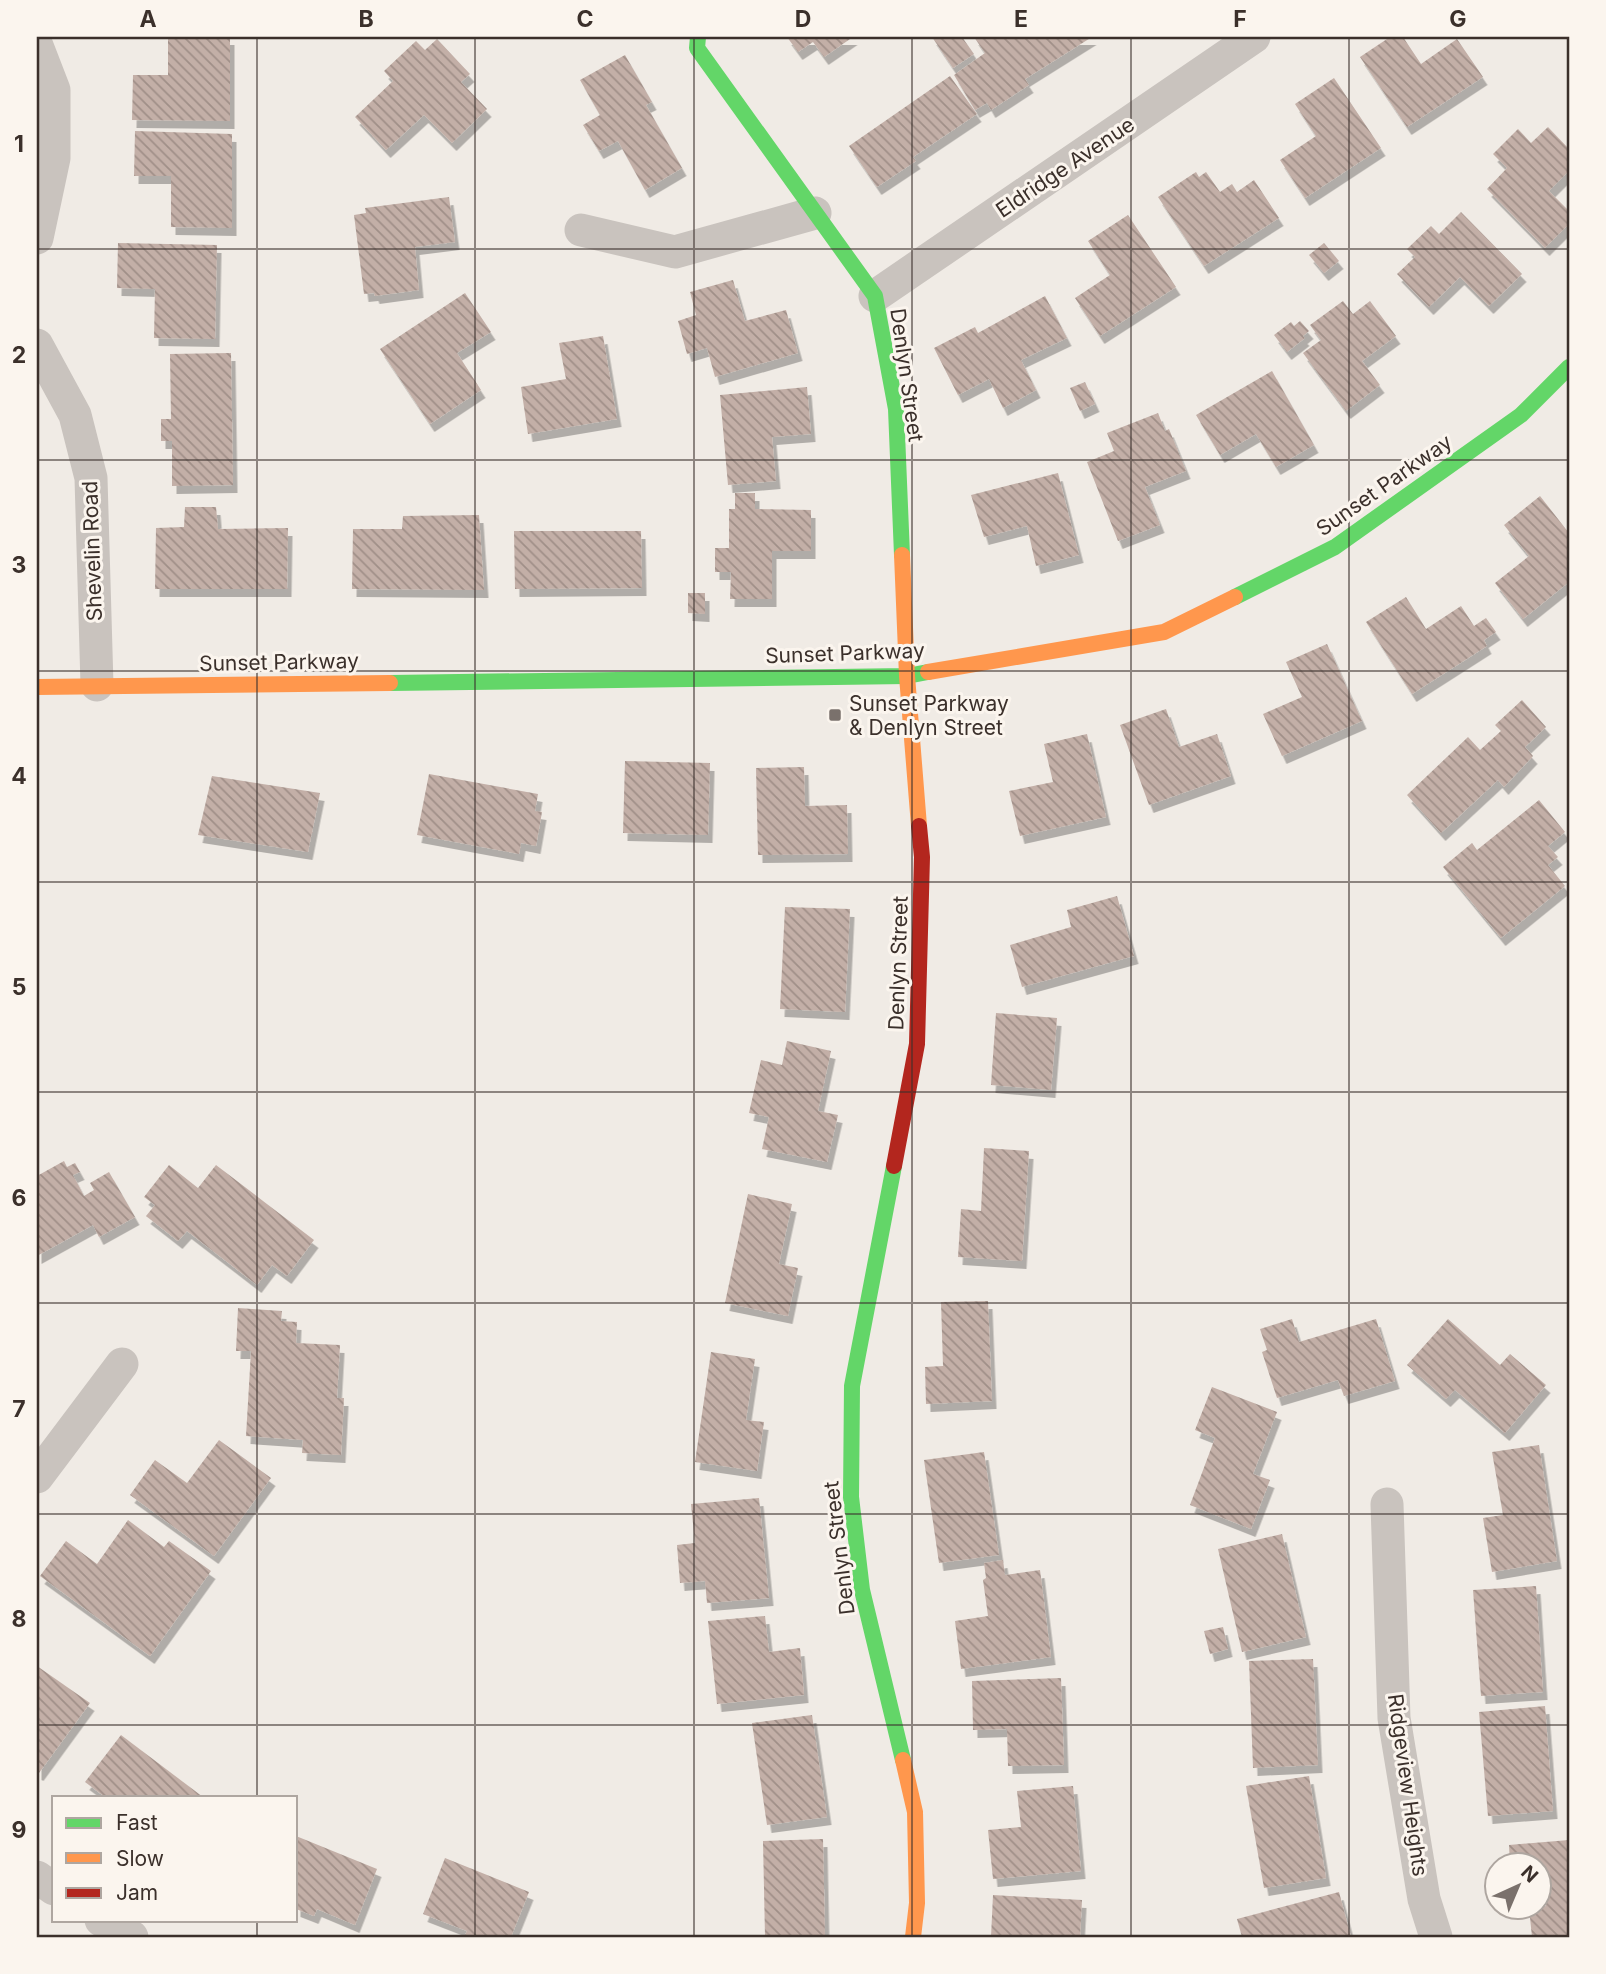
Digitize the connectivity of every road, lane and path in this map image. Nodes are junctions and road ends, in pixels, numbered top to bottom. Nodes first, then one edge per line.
1 (698, 37) edge
2 (1254, 37) edge
3 (37, 46) edge
4 (815, 213) junction
5 (581, 230) dead end
6 (37, 238) edge
7 (875, 296) junction
8 (37, 345) edge
9 (1569, 367) edge
10 (907, 676) junction
11 (97, 685) junction
12 (37, 687) edge
13 (122, 1364) dead end
14 (37, 1477) edge
15 (1387, 1504) dead end
16 (37, 1877) edge
17 (52, 1888) edge
18 (105, 1922) edge
19 (132, 1937) edge
20 (913, 1937) edge
21 (1436, 1937) edge

1 - 4 street, Denlyn Street
2 - 7 street, Eldridge Avenue
3 - 6 street
4 - 5 street
4 - 7 street, Denlyn Street
7 - 10 street, Denlyn Street
8 - 11 street, Shevelin Road
9 - 10 street, Sunset Parkway
10 - 11 street, Sunset Parkway
10 - 20 street, Denlyn Street
11 - 12 street, Sunset Parkway
13 - 14 street
15 - 21 street, Ridgeview Heights
16 - 17 street
18 - 19 street

